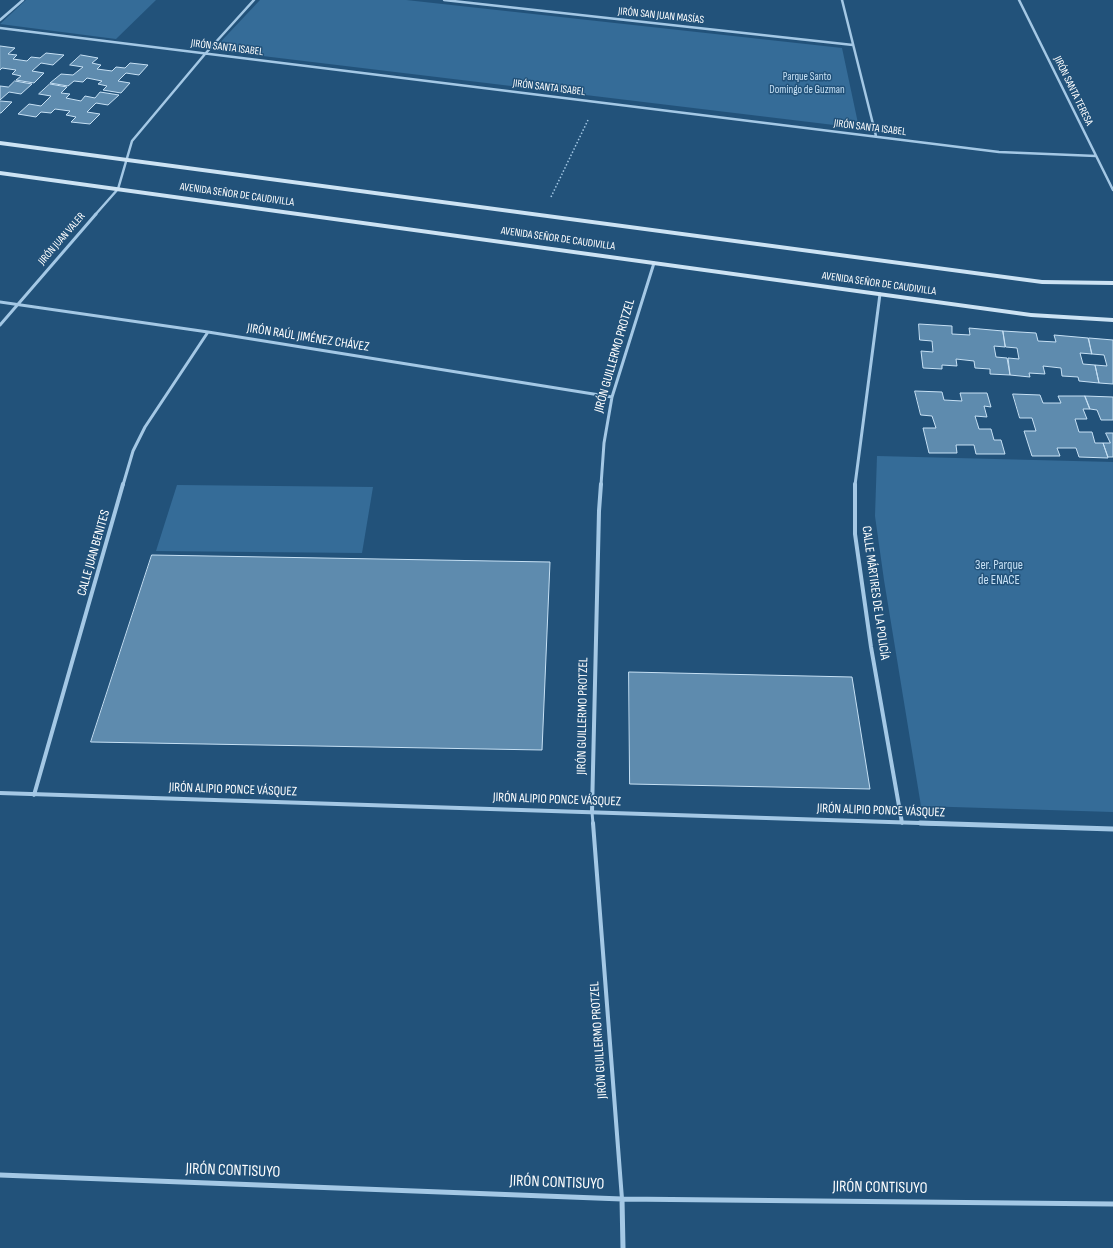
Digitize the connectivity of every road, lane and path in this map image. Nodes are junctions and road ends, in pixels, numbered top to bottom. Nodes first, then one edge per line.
1 (23, 0) edge
2 (254, 0) edge
3 (444, 0) edge
4 (842, 0) edge
5 (1019, 0) edge
6 (0, 20) edge
7 (0, 28) edge
8 (853, 45) junction
9 (205, 54) junction
10 (597, 102) junction
11 (876, 136) junction
12 (0, 143) edge
13 (1096, 156) junction
14 (127, 160) junction
15 (0, 172) edge
16 (118, 189) junction
17 (1113, 190) edge
18 (542, 215) junction
19 (654, 263) junction
20 (1113, 283) edge
21 (880, 294) junction
22 (0, 302) edge
23 (17, 304) junction
24 (1113, 320) edge
25 (0, 325) edge
26 (208, 332) junction
27 (612, 397) junction
28 (0, 793) edge
29 (34, 795) junction
30 (592, 812) junction
31 (902, 823) junction
32 (1113, 829) edge
33 (0, 1175) edge
34 (622, 1199) junction
35 (1113, 1204) edge
36 (623, 1248) edge

1 - 6 street
2 - 9 street, JIRÓN JUAN VALER
3 - 8 street, JIRÓN SAN JUAN MASÍAS
4 - 8 street
5 - 13 street, JIRÓN SANTA TERESA
7 - 9 street, JIRÓN SANTA ISABEL
8 - 11 street
9 - 10 street, JIRÓN SANTA ISABEL
9 - 14 street, JIRÓN JUAN VALER
10 - 11 street, JIRÓN SANTA ISABEL
10 - 18 path
11 - 13 street, JIRÓN SANTA ISABEL
12 - 14 main road, AVENIDA SEÑOR DE CAUDIVILLA
13 - 17 street, JIRÓN SANTA TERESA
14 - 16 street, JIRÓN JUAN VALER
14 - 18 main road, AVENIDA SEÑOR DE CAUDIVILLA
15 - 16 main road, AVENIDA SEÑOR DE CAUDIVILLA
16 - 19 main road, AVENIDA SEÑOR DE CAUDIVILLA
16 - 23 street, JIRÓN JUAN VALER
18 - 20 main road, AVENIDA SEÑOR DE CAUDIVILLA
19 - 21 main road, AVENIDA SEÑOR DE CAUDIVILLA
19 - 27 street, JIRÓN GUILLERMO PROTZEL
21 - 24 main road, AVENIDA SEÑOR DE CAUDIVILLA
21 - 31 street, CALLE MÁRTIRES DE LA POLICÍA
22 - 23 street, JIRÓN RAÚL JIMÉNEZ CHÁVEZ
23 - 25 street, JIRÓN JUAN VALER
23 - 26 street, JIRÓN RAÚL JIMÉNEZ CHÁVEZ
26 - 27 street, JIRÓN RAÚL JIMÉNEZ CHÁVEZ
26 - 29 street, CALLE JUAN BENITES
27 - 30 street, JIRÓN GUILLERMO PROTZEL
28 - 29 street, JIRÓN ALIPIO PONCE VÁSQUEZ
29 - 30 street, JIRÓN ALIPIO PONCE VÁSQUEZ
30 - 31 street, JIRÓN ALIPIO PONCE VÁSQUEZ
30 - 34 lane, JIRÓN GUILLERMO PROTZEL
31 - 32 street, JIRÓN ALIPIO PONCE VÁSQUEZ
33 - 34 street, JIRÓN CONTISUYO
34 - 35 street, JIRÓN CONTISUYO
34 - 36 street, JIRÓN GUILLERMO PROTZEL

